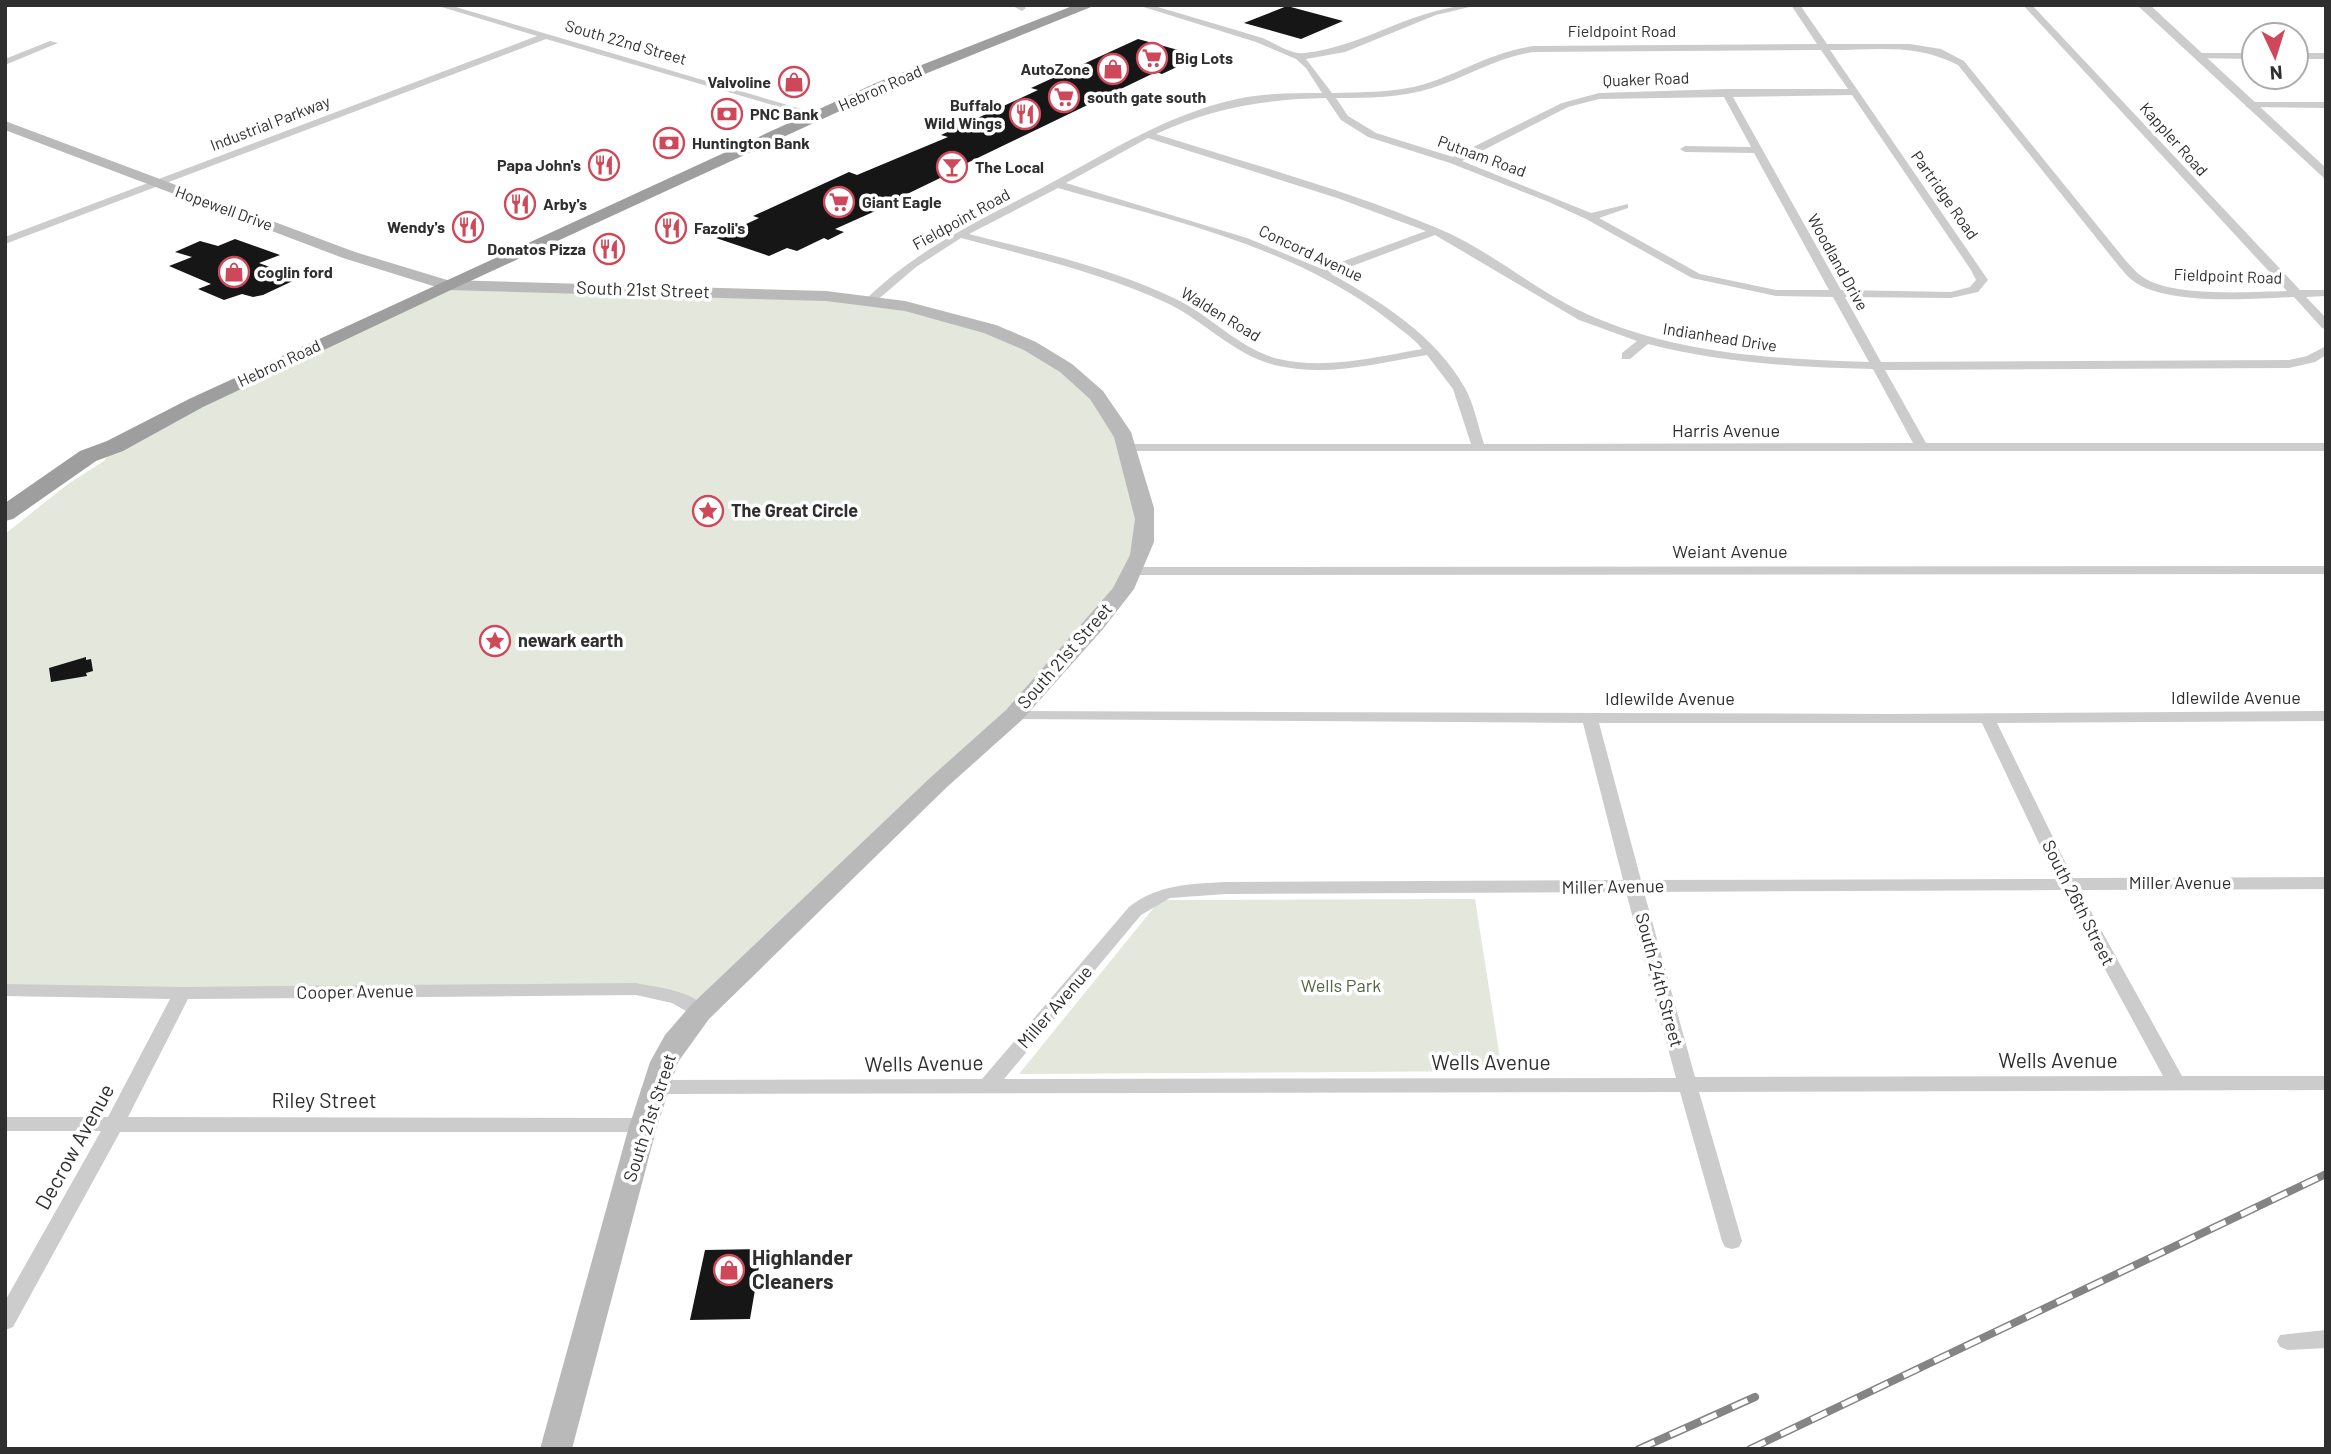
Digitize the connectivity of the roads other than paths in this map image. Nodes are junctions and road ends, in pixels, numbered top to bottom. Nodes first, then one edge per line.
1 (439, 5) edge
2 (1068, 5) edge
3 (1089, 5) edge
4 (1141, 5) edge
5 (1474, 5) edge
6 (1795, 5) edge
7 (2026, 5) edge
8 (2143, 5) edge
9 (546, 36) junction
10 (1823, 47) junction
11 (5, 55) edge
12 (2197, 56) junction
13 (2240, 56) edge
14 (1299, 57) junction
15 (5, 62) edge
16 (892, 72) junction
17 (1726, 92) junction
18 (1854, 92) junction
19 (1326, 94) junction
20 (2249, 105) junction
21 (2326, 105) edge
22 (803, 111) junction
23 (823, 113) junction
24 (5, 125) edge
25 (1149, 135) junction
26 (748, 148) junction
27 (1685, 149) dead end
28 (1757, 150) junction
29 (1454, 161) junction
30 (2326, 176) edge
31 (156, 183) junction
32 (1057, 184) junction
33 (1623, 206) dead end
34 (1590, 217) junction
35 (1436, 232) junction
36 (961, 235) junction
37 (5, 241) edge
38 (1323, 272) junction
39 (446, 285) junction
40 (1837, 293) junction
41 (2298, 293) junction
42 (2326, 293) edge
43 (871, 300) junction
44 (2326, 325) edge
45 (1646, 340) junction
46 (2326, 350) edge
47 (1430, 351) junction
48 (1626, 356) dead end
49 (1878, 366) junction
50 (115, 446) junction
51 (1479, 447) junction
52 (2326, 447) edge
53 (1125, 448) junction
54 (1922, 448) junction
55 (5, 514) edge
56 (5, 534) edge
57 (2326, 570) edge
58 (1134, 571) junction
59 (1013, 716) junction
60 (2326, 716) edge
61 (1590, 718) junction
62 (1987, 718) junction
63 (2067, 883) junction
64 (2326, 883) edge
65 (1634, 887) junction
66 (5, 990) edge
67 (182, 993) junction
68 (700, 1012) junction
69 (2176, 1083) junction
70 (2326, 1083) edge
71 (988, 1085) junction
72 (1687, 1086) junction
73 (657, 1087) junction
74 (5, 1124) edge
75 (114, 1125) junction
76 (643, 1125) junction
77 (1732, 1241) dead end
78 (5, 1321) edge
79 (2326, 1339) edge
80 (2288, 1341) dead end
81 (556, 1449) edge

1 - 9 street, South 22nd Street
2 - 16 highway, Hebron Road
3 - 23 highway, Hebron Road
4 - 14 street, Putnam Road
5 - 14 street
6 - 10 street, Partridge Road
7 - 41 street, Kappler Road
8 - 12 street
9 - 22 street, South 22nd Street
9 - 31 street, Industrial Parkway
10 - 18 street, Partridge Road
10 - 19 street, Fieldpoint Road
10 - 41 street, Fieldpoint Road
11 - 15 street
12 - 13 street
12 - 20 street
14 - 19 street, Putnam Road
16 - 22 highway, Hebron Road
16 - 23 highway
17 - 18 street, Quaker Road
17 - 28 street, Woodland Drive
17 - 29 street, Quaker Road
18 - 40 street, Partridge Road
19 - 25 street, Fieldpoint Road
19 - 29 street, Putnam Road
20 - 21 street
20 - 30 street
22 - 26 highway
22 - 39 highway, Hebron Road
23 - 26 highway, Hebron Road
24 - 31 main road, Hopewell Drive
25 - 32 street, Fieldpoint Road
25 - 35 street, Indianhead Drive
26 - 39 highway, Hebron Road
27 - 28 street
28 - 40 street, Woodland Drive
29 - 34 street, Putnam Road
31 - 37 street, Industrial Parkway
31 - 39 main road, Hopewell Drive
32 - 36 street, Fieldpoint Road
32 - 38 street, Concord Avenue
33 - 34 street
34 - 40 street, Putnam Road
35 - 38 street
35 - 45 street, Indianhead Drive
36 - 43 street, Fieldpoint Road
36 - 47 street, Walden Road
38 - 47 street, Concord Avenue
39 - 43 main road, South 21st Street
39 - 50 highway, Hebron Road
40 - 49 street, Woodland Drive
41 - 42 street, Fieldpoint Road
41 - 44 street
43 - 53 main road, South 21st Street
45 - 48 street
45 - 49 street, Indianhead Drive
46 - 49 street, Indianhead Drive
47 - 51 street, Concord Avenue
49 - 54 street, Woodland Drive
50 - 55 highway, Hebron Road
50 - 56 highway, Hebron Road
51 - 53 street, Harris Avenue
51 - 54 street, Harris Avenue
52 - 54 street, Harris Avenue
53 - 58 main road, South 21st Street
57 - 58 street, Weiant Avenue
58 - 59 main road, South 21st Street
59 - 61 street, Idlewilde Avenue
59 - 68 main road, South 21st Street
60 - 62 street, Idlewilde Avenue
61 - 62 street, Idlewilde Avenue
61 - 65 street, South 24th Street
62 - 63 street, South 26th Street
63 - 64 street, Miller Avenue
63 - 65 street, Miller Avenue
63 - 69 street, South 26th Street
65 - 71 street, Miller Avenue
65 - 72 street, South 24th Street
66 - 67 street, Cooper Avenue
67 - 68 street, Cooper Avenue
67 - 75 street, Decrow Avenue
68 - 73 main road, South 21st Street
69 - 70 street, Wells Avenue
69 - 72 street, Wells Avenue
71 - 72 street, Wells Avenue
71 - 73 street, Wells Avenue
72 - 77 street, South 24th Street
73 - 76 main road, South 21st Street
74 - 75 street, Riley Street
75 - 76 street, Riley Street
75 - 78 street, Decrow Avenue
76 - 81 main road, South 21st Street
79 - 80 street

